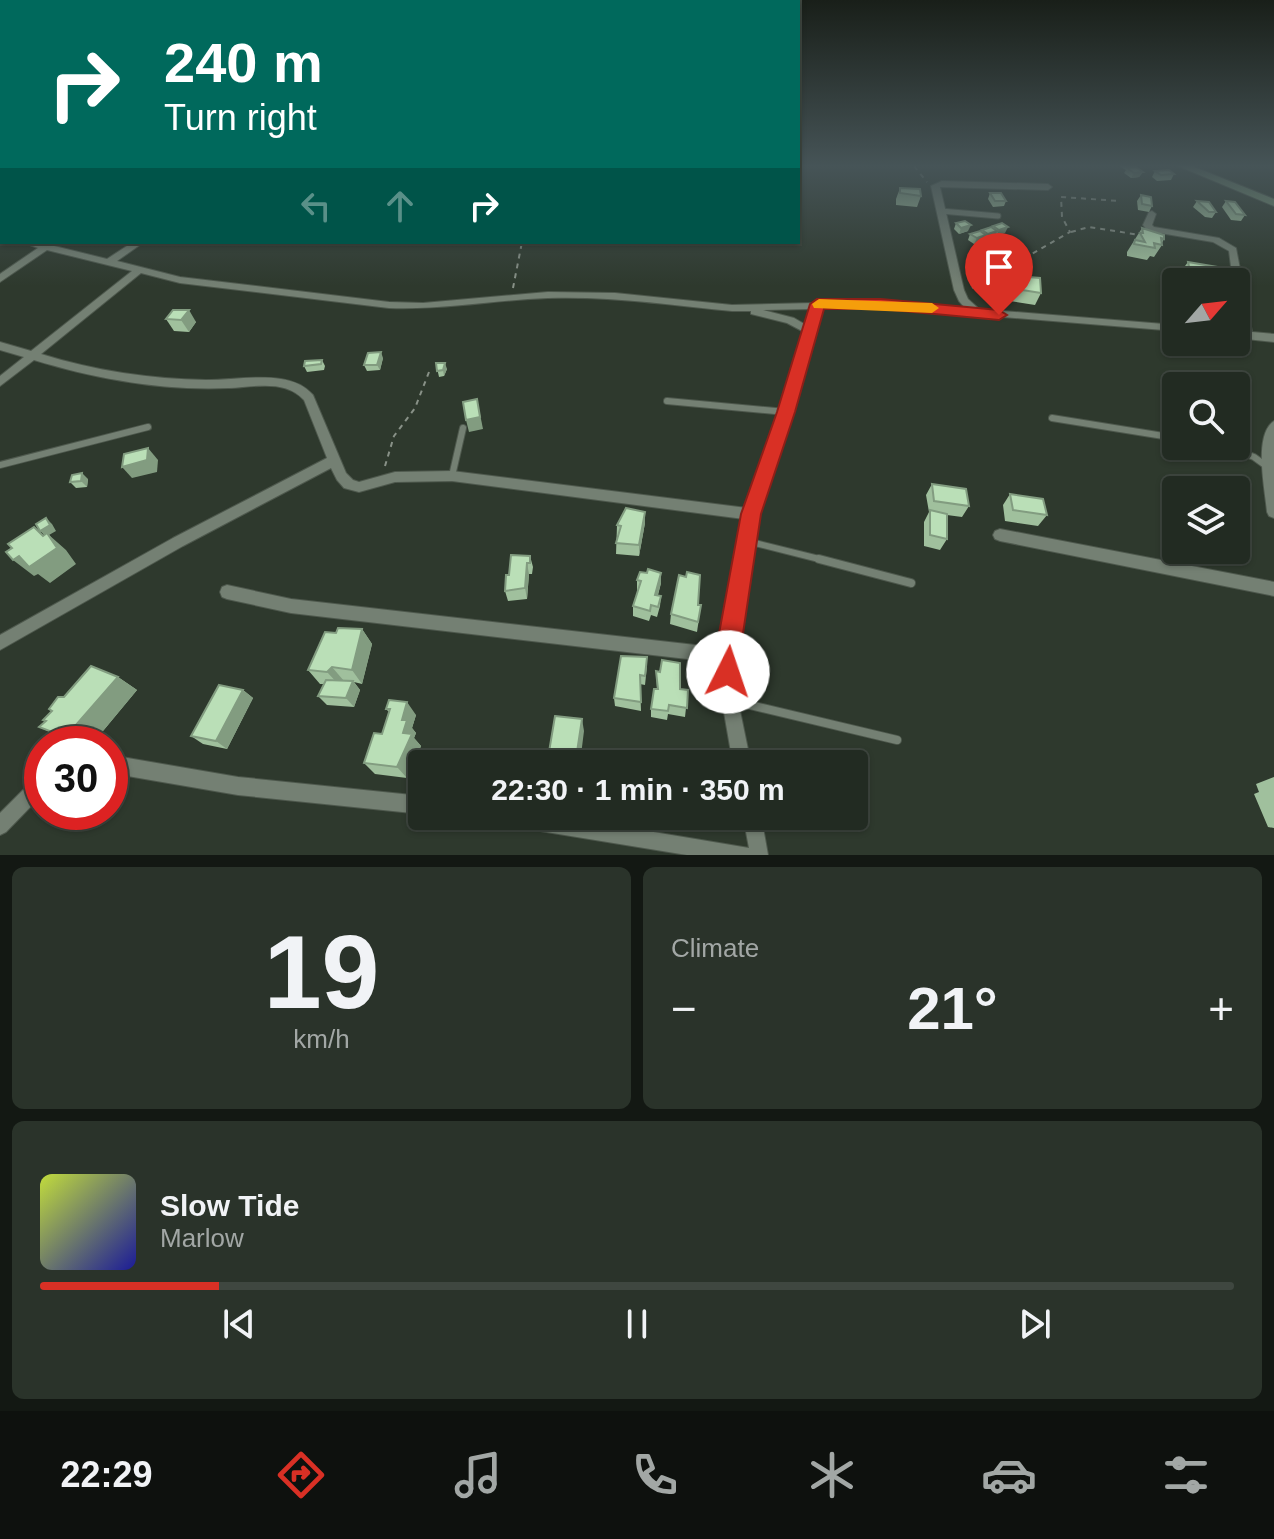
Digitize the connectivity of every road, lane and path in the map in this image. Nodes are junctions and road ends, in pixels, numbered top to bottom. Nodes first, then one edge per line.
1 (940, 206) edge
2 (1061, 206) edge
3 (941, 211) junction
4 (1152, 214) dead end
5 (998, 216) dead end
6 (1070, 232) junction
7 (1160, 232) junction
8 (33, 244) edge
9 (136, 244) edge
10 (522, 244) edge
11 (44, 248) junction
12 (108, 263) junction
13 (1235, 268) edge
14 (139, 270) junction
15 (0, 279) edge
16 (959, 290) junction
17 (516, 298) junction
18 (817, 304) junction
19 (732, 308) junction
20 (977, 312) junction
21 (1162, 327) edge
22 (809, 331) junction
23 (1250, 335) edge
24 (1274, 338) edge
25 (0, 346) edge
26 (35, 355) junction
27 (429, 372) dead end
28 (0, 382) edge
29 (667, 401) dead end
30 (786, 412) junction
31 (1052, 418) dead end
32 (1274, 426) edge
33 (148, 427) dead end
34 (463, 428) edge
35 (1162, 436) edge
36 (1250, 455) edge
37 (333, 461) junction
38 (1270, 461) edge
39 (0, 465) edge
40 (452, 476) junction
41 (384, 479) junction
42 (1274, 512) edge
43 (751, 514) junction
44 (1000, 535) dead end
45 (747, 541) junction
46 (911, 583) dead end
47 (1274, 589) edge
48 (227, 592) dead end
49 (0, 643) edge
50 (728, 656) junction
51 (730, 701) junction
52 (897, 740) dead end
53 (739, 750) edge
54 (128, 767) edge
55 (24, 801) edge
56 (408, 804) edge
57 (0, 826) edge
58 (589, 830) edge
59 (755, 830) edge
60 (743, 855) edge
61 (759, 855) edge

1 - 3 street
2 - 6 path
3 - 5 lane
3 - 16 street
4 - 7 street
6 - 7 path
6 - 16 path
7 - 13 street
8 - 11 street
9 - 12 street
10 - 17 path
11 - 12 street
11 - 15 street
12 - 14 street
14 - 17 street
14 - 26 street
16 - 20 street
17 - 19 street
18 - 19 street
18 - 20 street
18 - 22 street
19 - 22 street
20 - 21 street
22 - 30 street
23 - 24 street
25 - 26 street
26 - 28 street
26 - 37 street
27 - 41 path
29 - 30 lane
30 - 43 street
31 - 35 lane
32 - 38 street
33 - 39 lane
34 - 40 lane
36 - 38 lane
37 - 41 street
37 - 49 street
38 - 42 street
40 - 41 street
40 - 43 street
43 - 45 street
44 - 47 street
45 - 46 lane
45 - 50 street
48 - 50 street
50 - 51 street
51 - 52 lane
51 - 53 street
54 - 56 street
55 - 57 street
58 - 60 street
59 - 61 street

